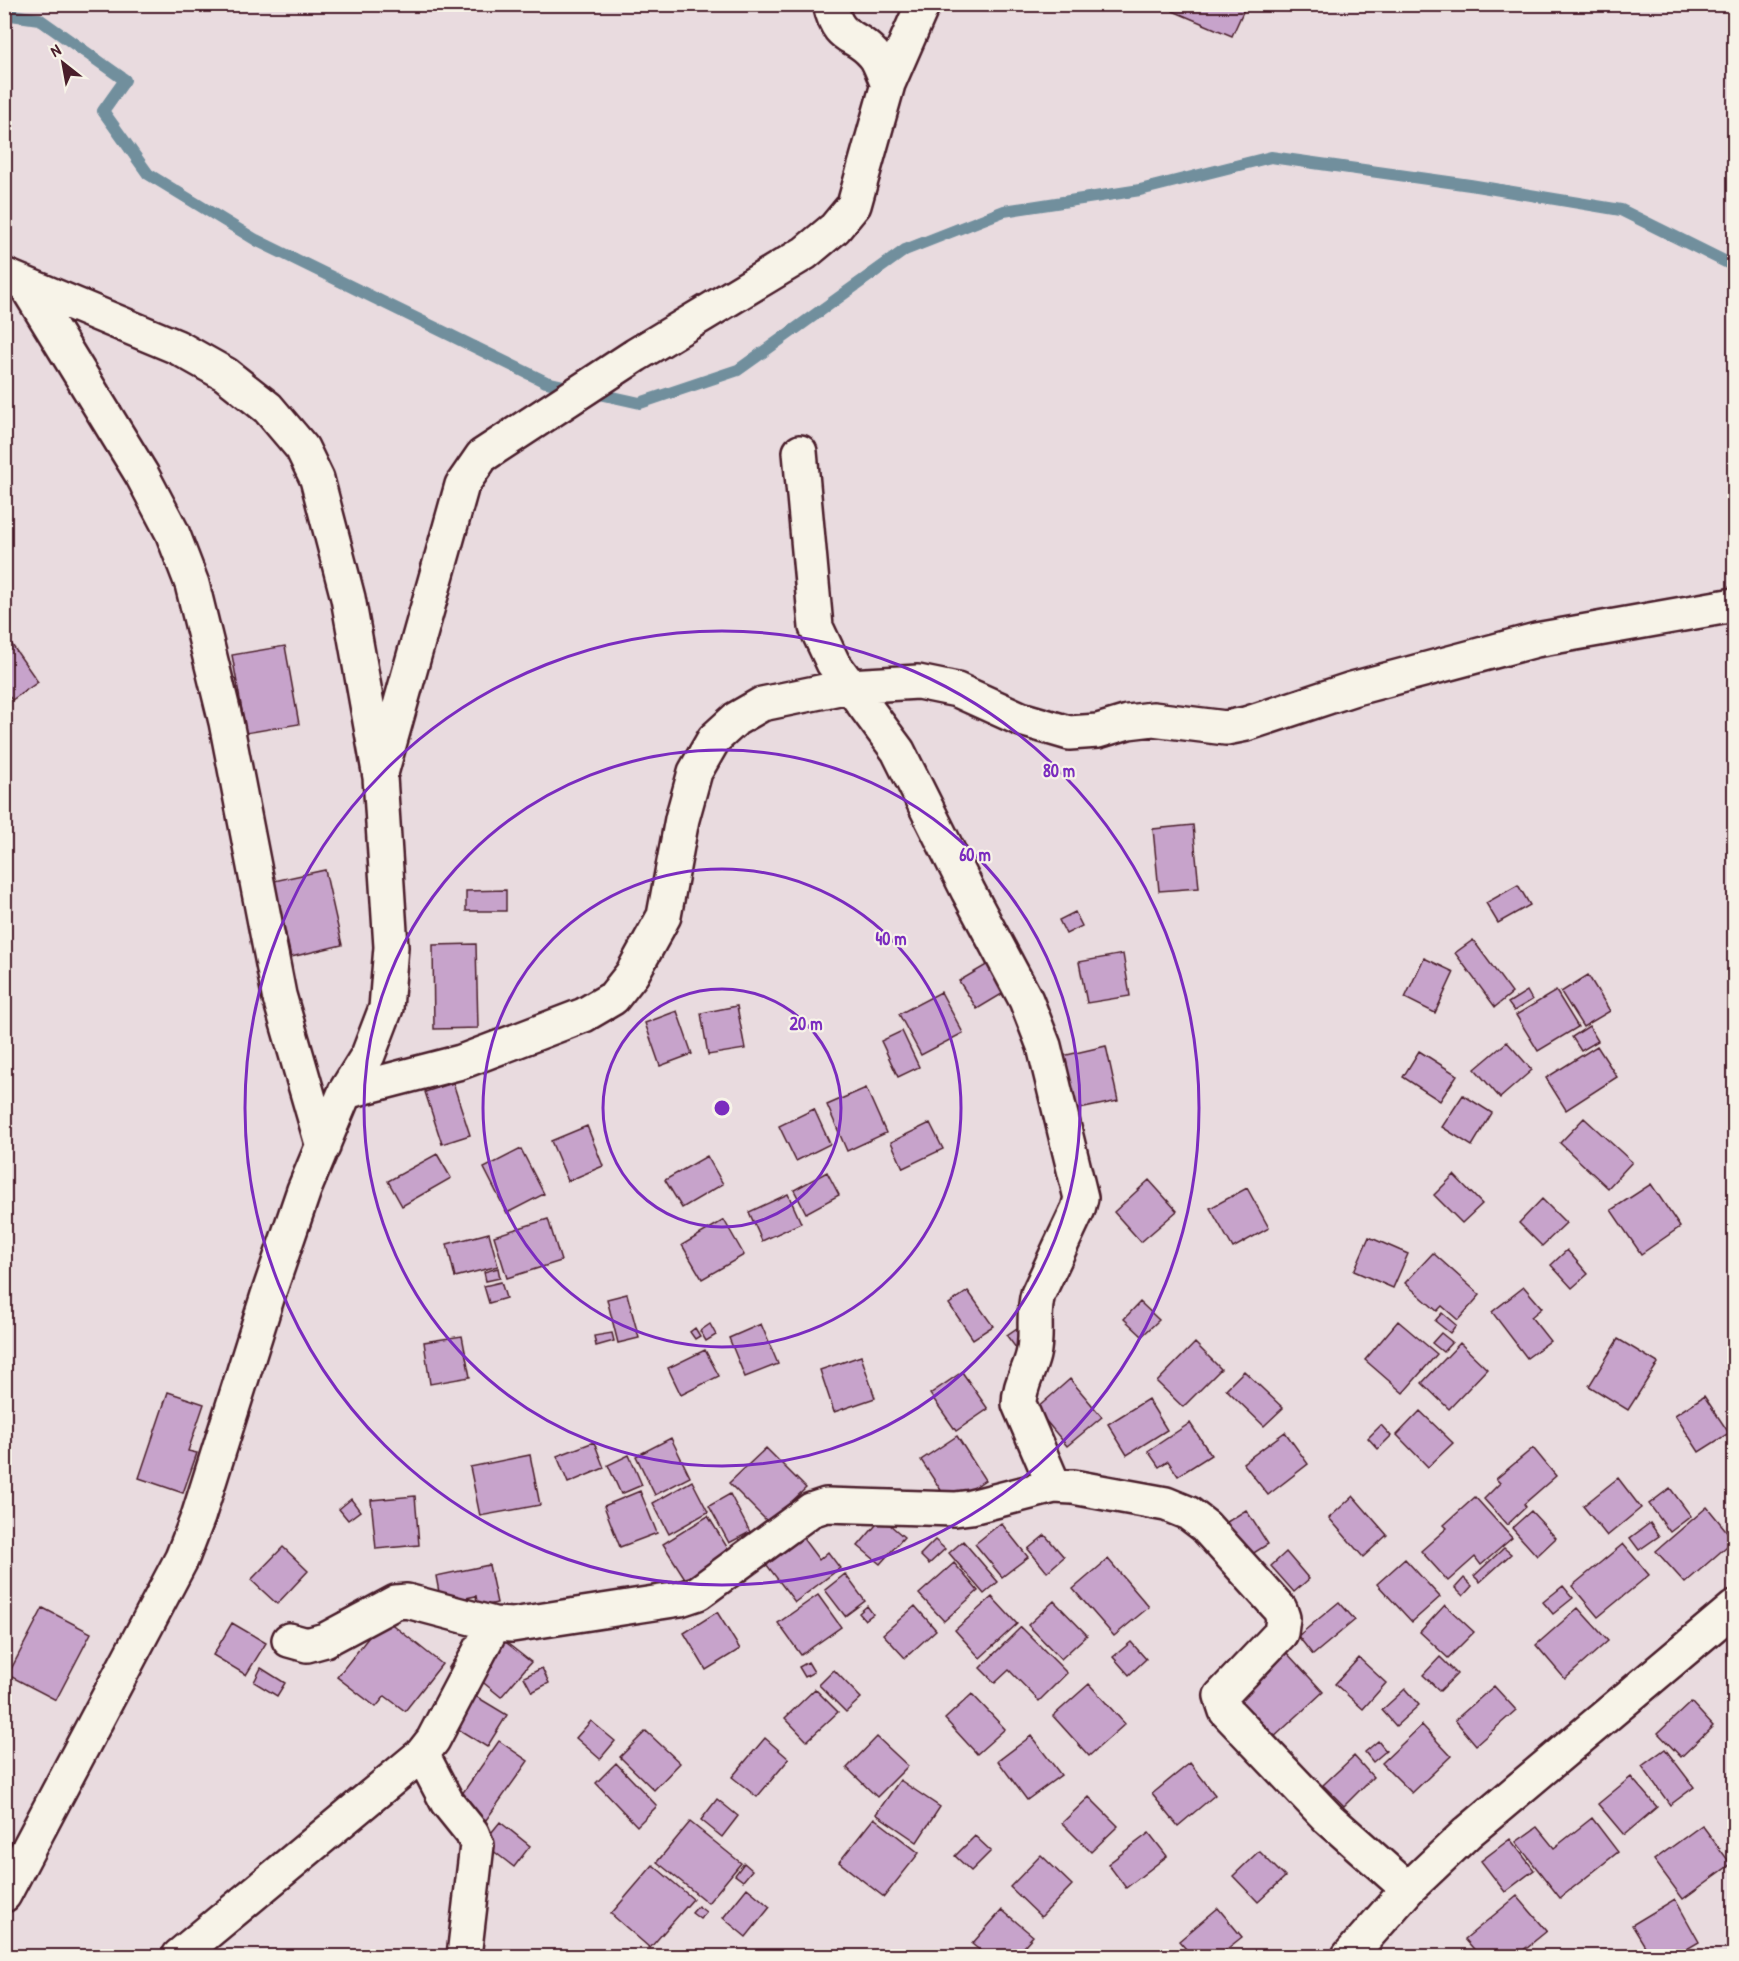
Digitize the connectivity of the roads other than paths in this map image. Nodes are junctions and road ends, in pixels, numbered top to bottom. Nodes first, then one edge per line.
1 (830, 4) edge
2 (923, 4) edge
3 (888, 84) junction
4 (15, 280) edge
5 (800, 452) dead end
6 (1734, 605) edge
7 (849, 686) junction
8 (380, 777) junction
9 (345, 1092) junction
10 (323, 1147) junction
11 (1054, 1486) junction
12 (1734, 1608) edge
13 (494, 1624) junction
14 (289, 1640) dead end
15 (422, 1754) junction
16 (1408, 1890) junction
17 (4, 1895) edge
18 (179, 1956) edge
19 (464, 1956) edge
20 (1349, 1956) edge

1 - 3 street
2 - 3 street
3 - 8 street
4 - 8 street
4 - 10 street
5 - 7 street
6 - 7 street
7 - 9 street
7 - 11 street
8 - 9 street
9 - 10 street
10 - 17 street
11 - 13 street
11 - 16 street
12 - 16 street
13 - 14 street
13 - 15 street
15 - 18 street
15 - 19 street
16 - 20 street

